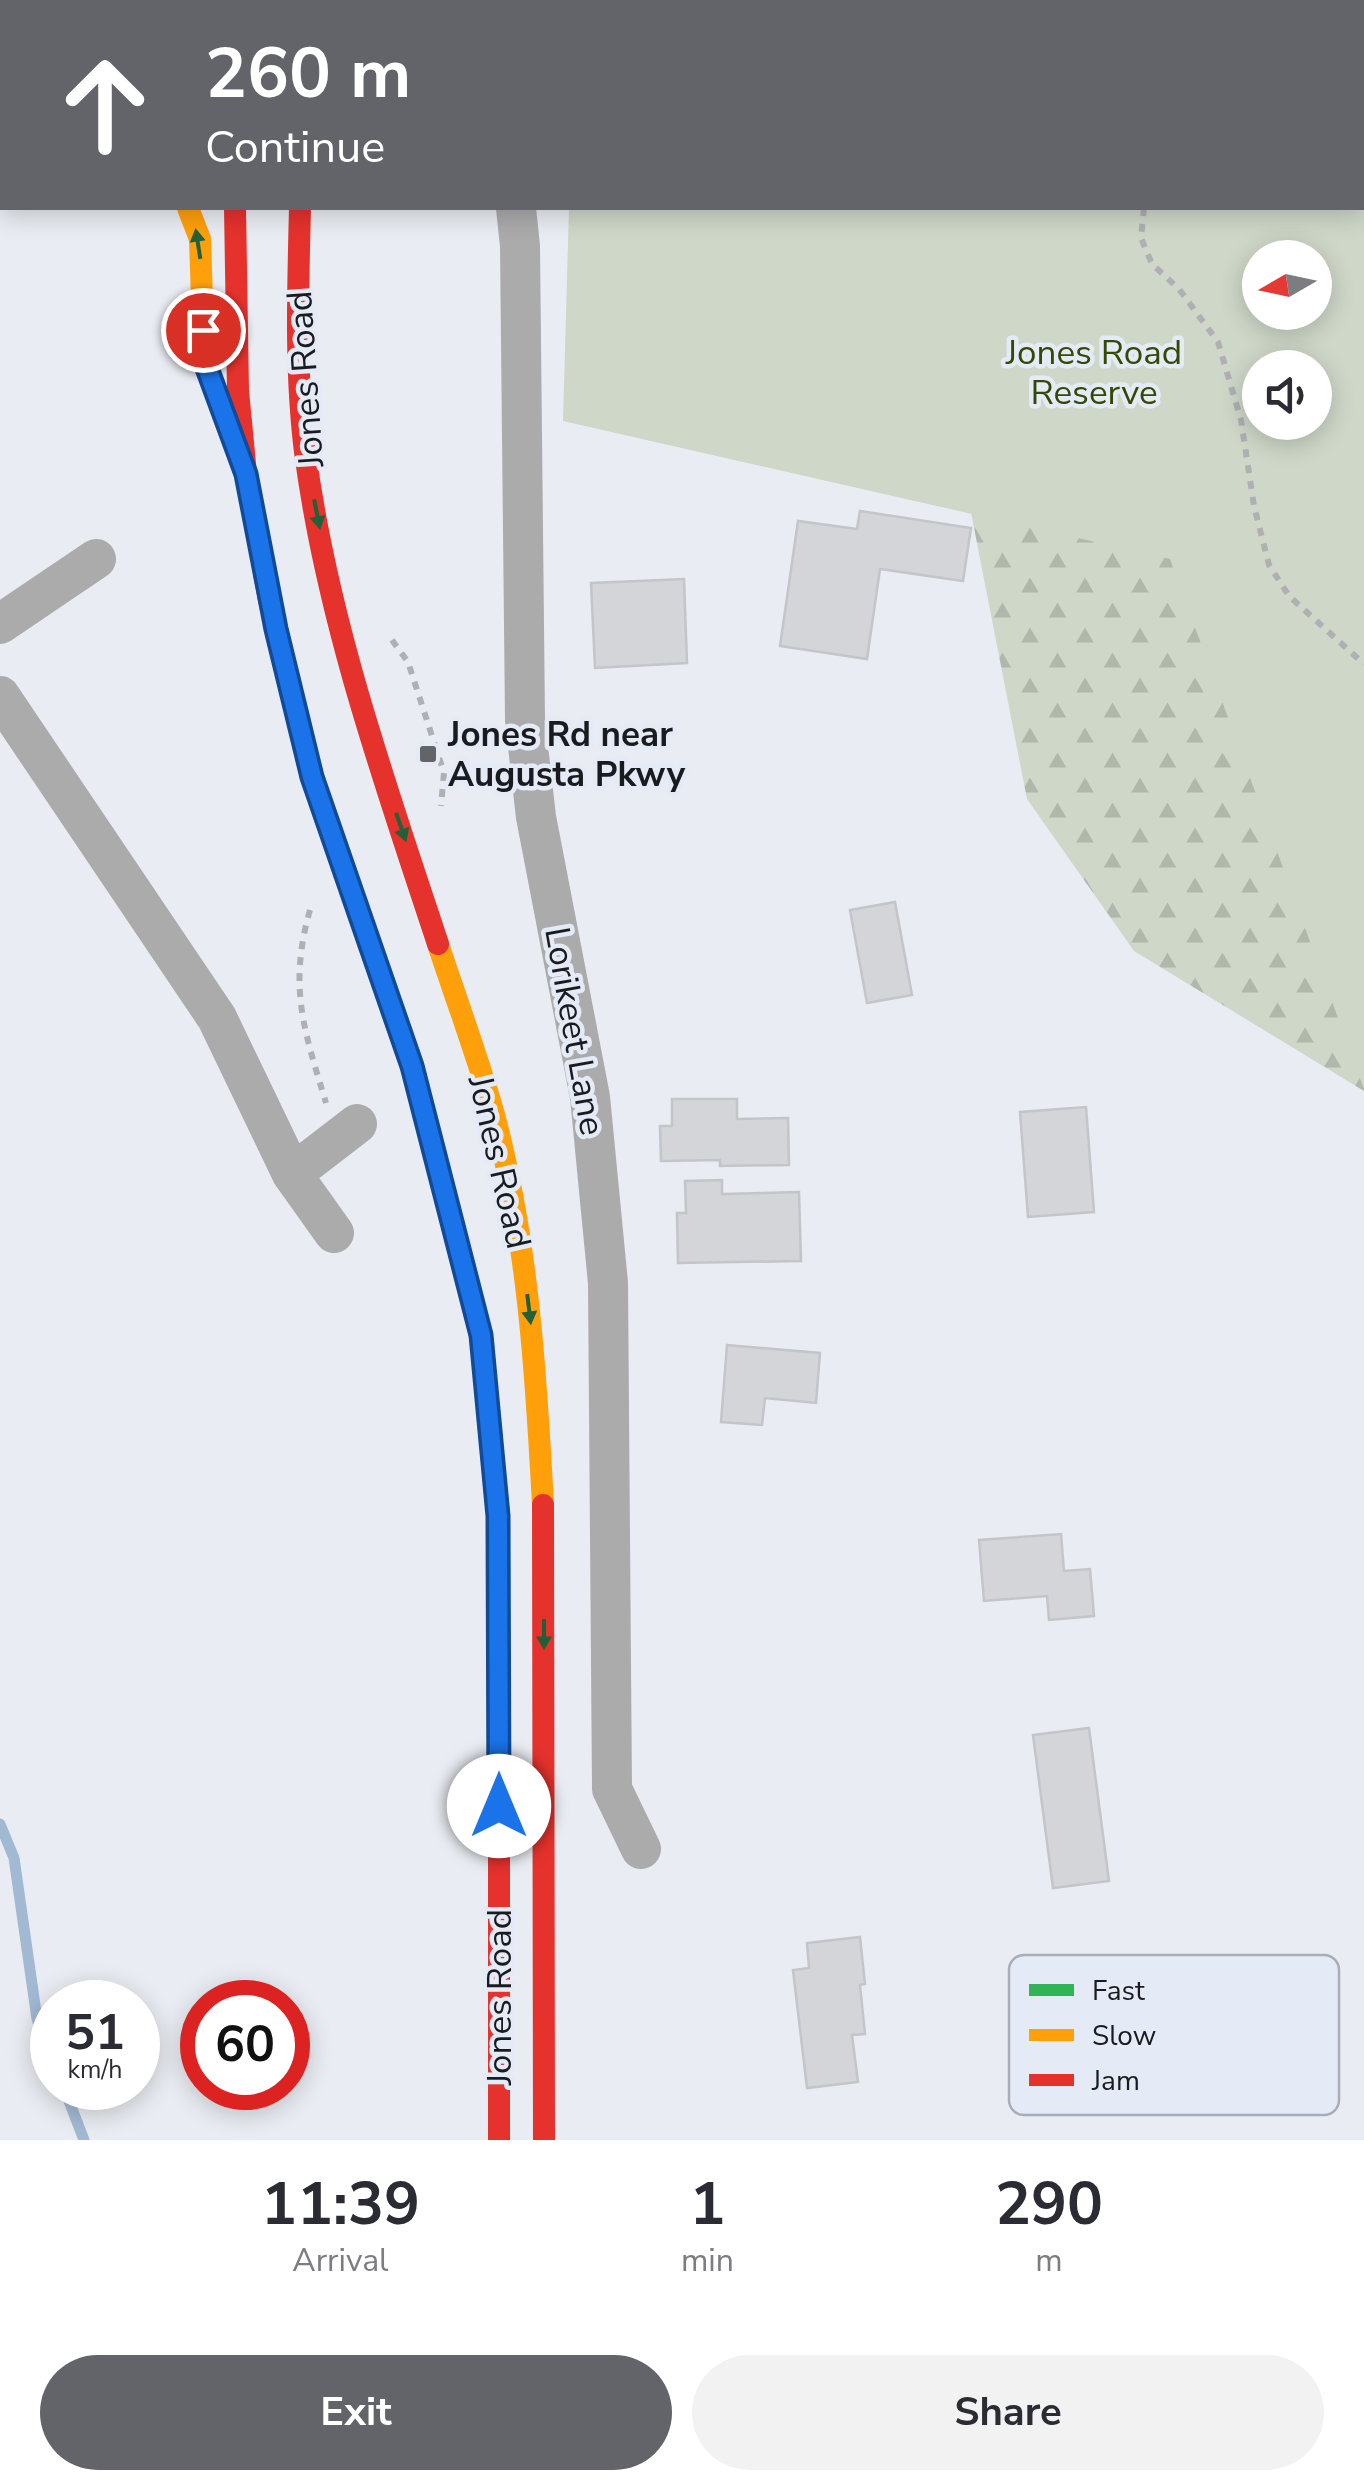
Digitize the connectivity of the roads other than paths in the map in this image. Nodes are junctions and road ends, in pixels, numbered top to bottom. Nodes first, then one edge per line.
1 (189, 210) edge
2 (235, 210) edge
3 (300, 210) edge
4 (516, 210) edge
5 (246, 474) junction
6 (96, 559) dead end
7 (0, 624) edge
8 (0, 696) edge
9 (346, 1131) road end
10 (292, 1174) junction
11 (334, 1233) dead end
12 (641, 1849) dead end
13 (500, 2140) edge
14 (544, 2140) edge

5 -> 1 main road
2 - 5 main road, Jones Road
3 -> 14 main road, Jones Road
4 - 12 street, Lorikeet Lane
5 - 13 main road, Jones Road
6 - 7 street
8 - 10 street
9 - 10 street
10 - 11 street

